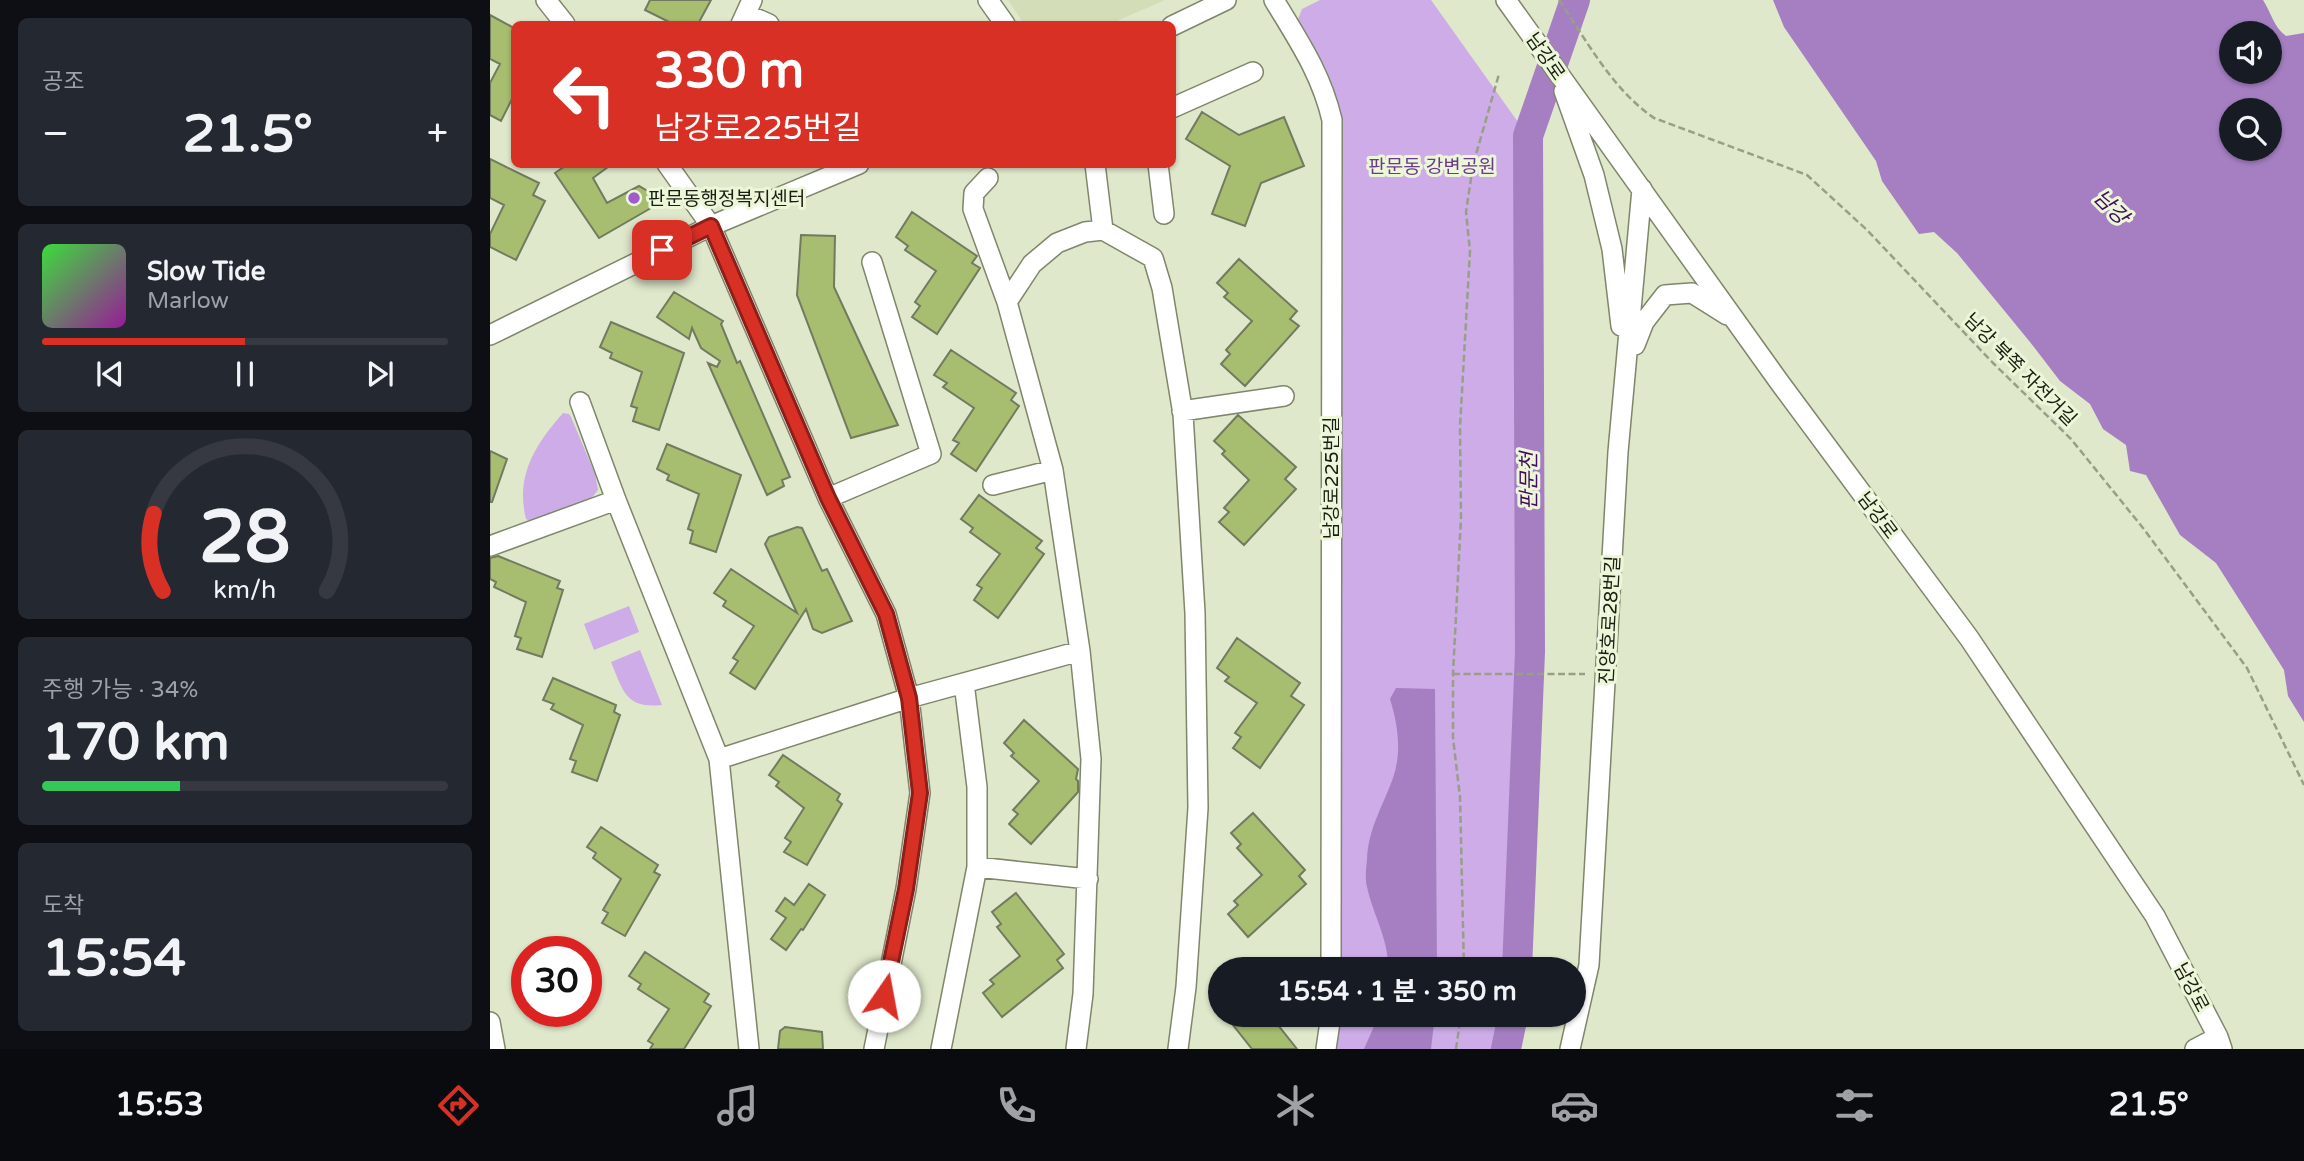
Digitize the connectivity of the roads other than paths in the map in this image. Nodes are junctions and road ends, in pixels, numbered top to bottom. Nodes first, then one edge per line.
1 (547, 0) edge
2 (988, 0) edge
3 (1226, 0) edge
4 (1274, 0) edge
5 (1506, 0) edge
6 (747, 13) edge
7 (563, 21) edge
8 (763, 21) edge
9 (1003, 21) edge
10 (1176, 24) edge
11 (1556, 71) junction
12 (1253, 72) dead end
13 (1176, 106) edge
14 (670, 168) edge
15 (849, 168) edge
16 (1095, 168) edge
17 (1158, 168) edge
18 (988, 178) dead end
19 (1642, 189) junction
20 (1164, 214) dead end
21 (711, 226) junction
22 (1103, 230) junction
23 (872, 262) dead end
24 (1007, 302) junction
25 (1734, 319) junction
26 (490, 335) edge
27 (1626, 369) junction
28 (1284, 396) dead end
29 (580, 402) dead end
30 (1182, 411) junction
31 (1053, 470) junction
32 (993, 485) dead end
33 (828, 498) junction
34 (616, 500) junction
35 (490, 546) edge
36 (1080, 651) junction
37 (964, 683) junction
38 (909, 698) junction
39 (719, 759) junction
40 (977, 867) junction
41 (1088, 879) junction
42 (1331, 957) edge
43 (490, 1022) edge
44 (1329, 1027) edge
45 (2220, 1043) edge
46 (495, 1049) edge
47 (749, 1049) edge
48 (874, 1049) edge
49 (941, 1049) edge
50 (1076, 1049) edge
51 (1178, 1049) edge
52 (1326, 1049) edge
53 (1570, 1049) edge
54 (2195, 1049) edge

1 - 7 street
2 - 9 street
3 - 10 street
4 - 42 street, 남강로225번길
5 - 11 street, 남강로
6 - 8 street
11 - 19 street, 남강로
11 - 27 street
12 - 13 street
14 - 21 street
15 - 21 street
16 - 22 street
17 - 20 street
18 - 24 street
19 - 25 street, 남강로
19 - 27 street, 진양호로28번길
21 - 26 street
21 - 33 street
22 - 24 street
22 - 30 street
23 - 33 street
24 - 31 street
25 - 27 street
25 - 45 street, 남강로
27 - 53 street, 진양호로28번길
28 - 30 street
29 - 34 street
30 - 51 street
31 - 32 street
31 - 36 street
33 - 38 street
34 - 35 street
34 - 39 street
36 - 37 street
36 - 41 street
37 - 38 street
37 - 40 street
38 - 39 street
38 - 48 street
39 - 47 street
40 - 41 street
40 - 49 street
41 - 50 street
43 - 46 street
44 - 52 street
45 - 54 street

